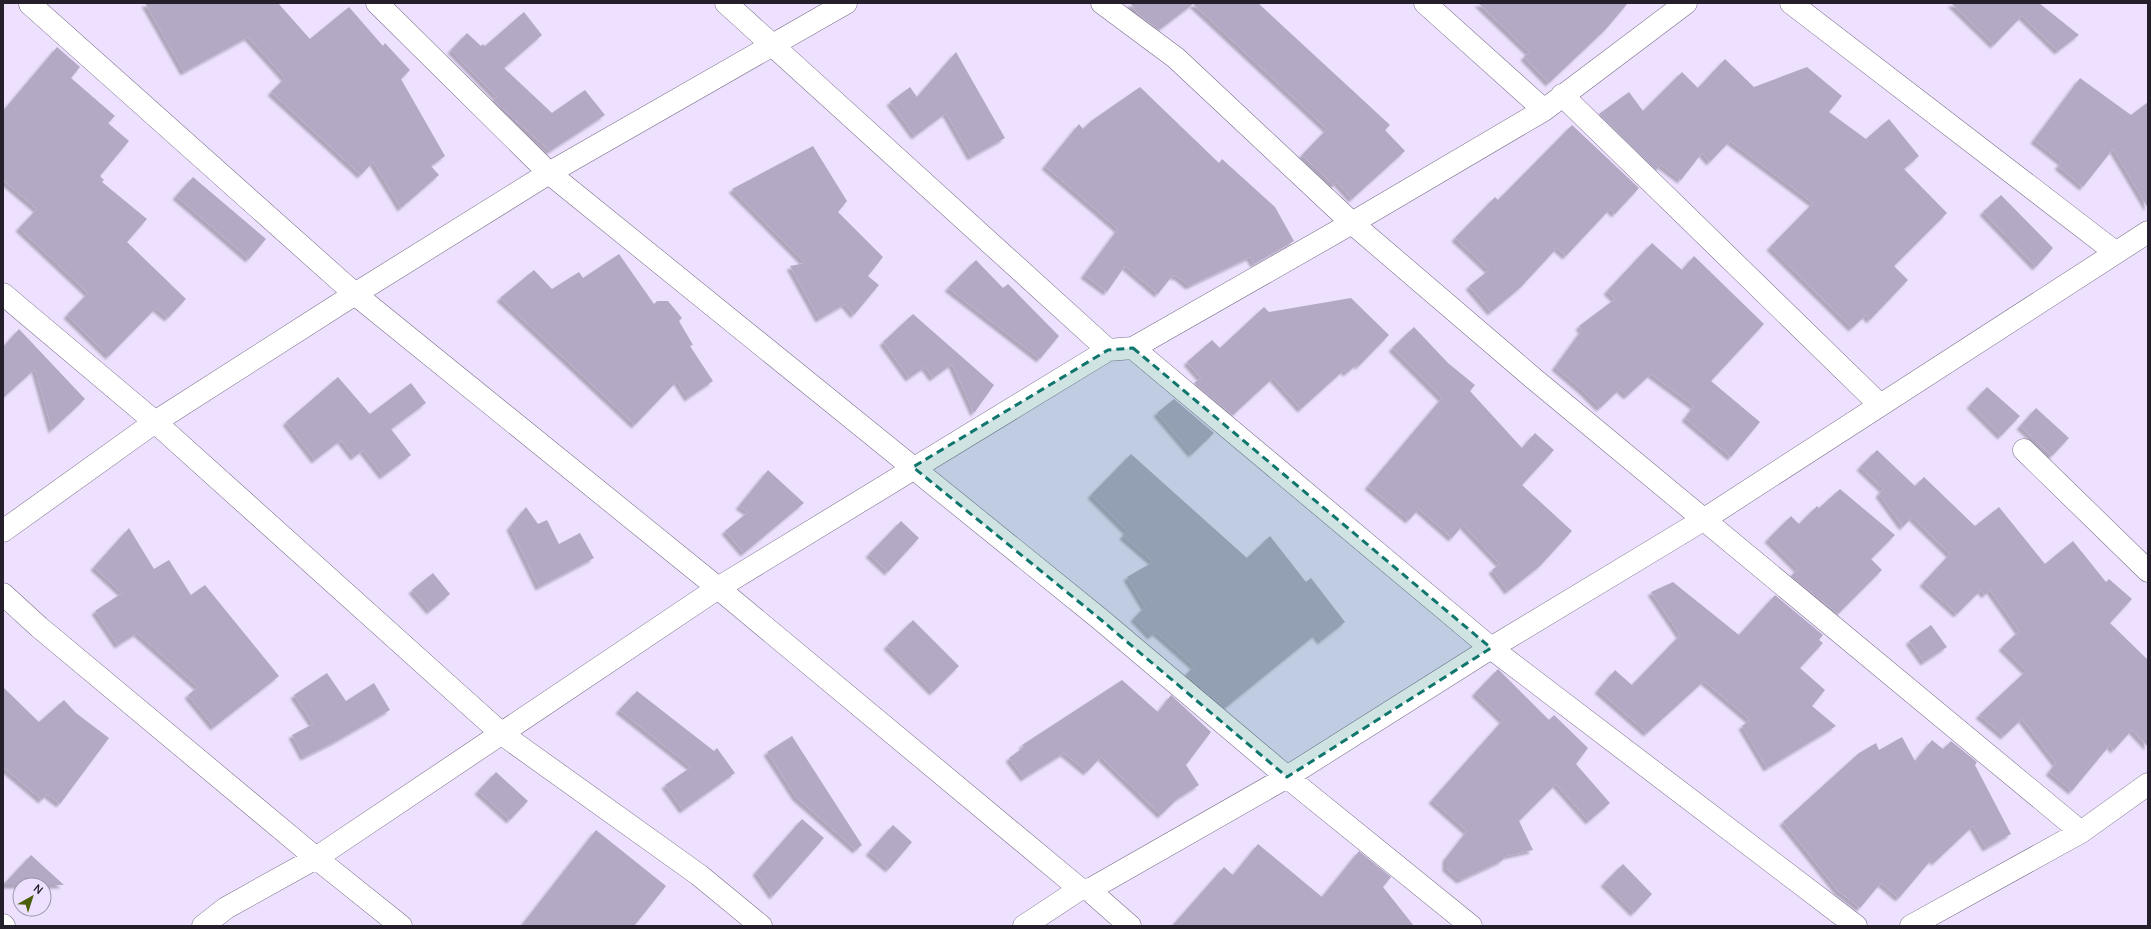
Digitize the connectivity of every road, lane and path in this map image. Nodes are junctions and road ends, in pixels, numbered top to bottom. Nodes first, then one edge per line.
1 (30, 3) edge
2 (377, 3) edge
3 (726, 3) edge
4 (846, 3) edge
5 (1102, 3) edge
6 (1425, 3) edge
7 (1686, 3) edge
8 (1791, 3) edge
9 (772, 46) junction
10 (1562, 95) junction
11 (1544, 110) junction
12 (549, 173) junction
13 (1352, 223) junction
14 (2148, 232) edge
15 (2115, 252) junction
16 (3, 294) edge
17 (355, 294) junction
18 (1133, 348) junction
19 (1108, 350) junction
20 (1880, 405) junction
21 (154, 422) junction
22 (2024, 450) dead end
23 (913, 467) junction
24 (1703, 520) junction
25 (3, 531) edge
26 (2148, 571) edge
27 (718, 588) junction
28 (3, 594) edge
29 (1491, 648) junction
30 (502, 734) junction
31 (1287, 777) junction
32 (2148, 784) edge
33 (2081, 832) junction
34 (316, 858) junction
35 (1085, 890) junction
36 (203, 926) edge
37 (401, 926) edge
38 (761, 926) edge
39 (1024, 926) edge
40 (1130, 926) edge
41 (1471, 926) edge
42 (1856, 926) edge
43 (1912, 926) edge

1 - 17 street
2 - 12 street
3 - 9 street
4 - 9 street
5 - 13 street
6 - 11 street
7 - 10 street
8 - 15 street
9 - 12 street
9 - 19 street
10 - 11 street
10 - 20 street
11 - 13 street
12 - 17 street
12 - 23 street
13 - 18 street
13 - 24 street
14 - 15 street
15 - 20 street
16 - 21 street
17 - 21 street
17 - 27 street
18 - 19 street
18 - 29 street
19 - 23 street
20 - 24 street
21 - 25 street
21 - 30 street
22 - 26 street
23 - 27 street
23 - 31 street
24 - 29 street
24 - 33 street
27 - 30 street
27 - 35 street
28 - 34 street
29 - 31 street
29 - 42 street
30 - 34 street
30 - 38 street
31 - 35 street
31 - 41 street
32 - 33 street
33 - 43 street
34 - 36 street
34 - 37 street
35 - 39 street
35 - 40 street

